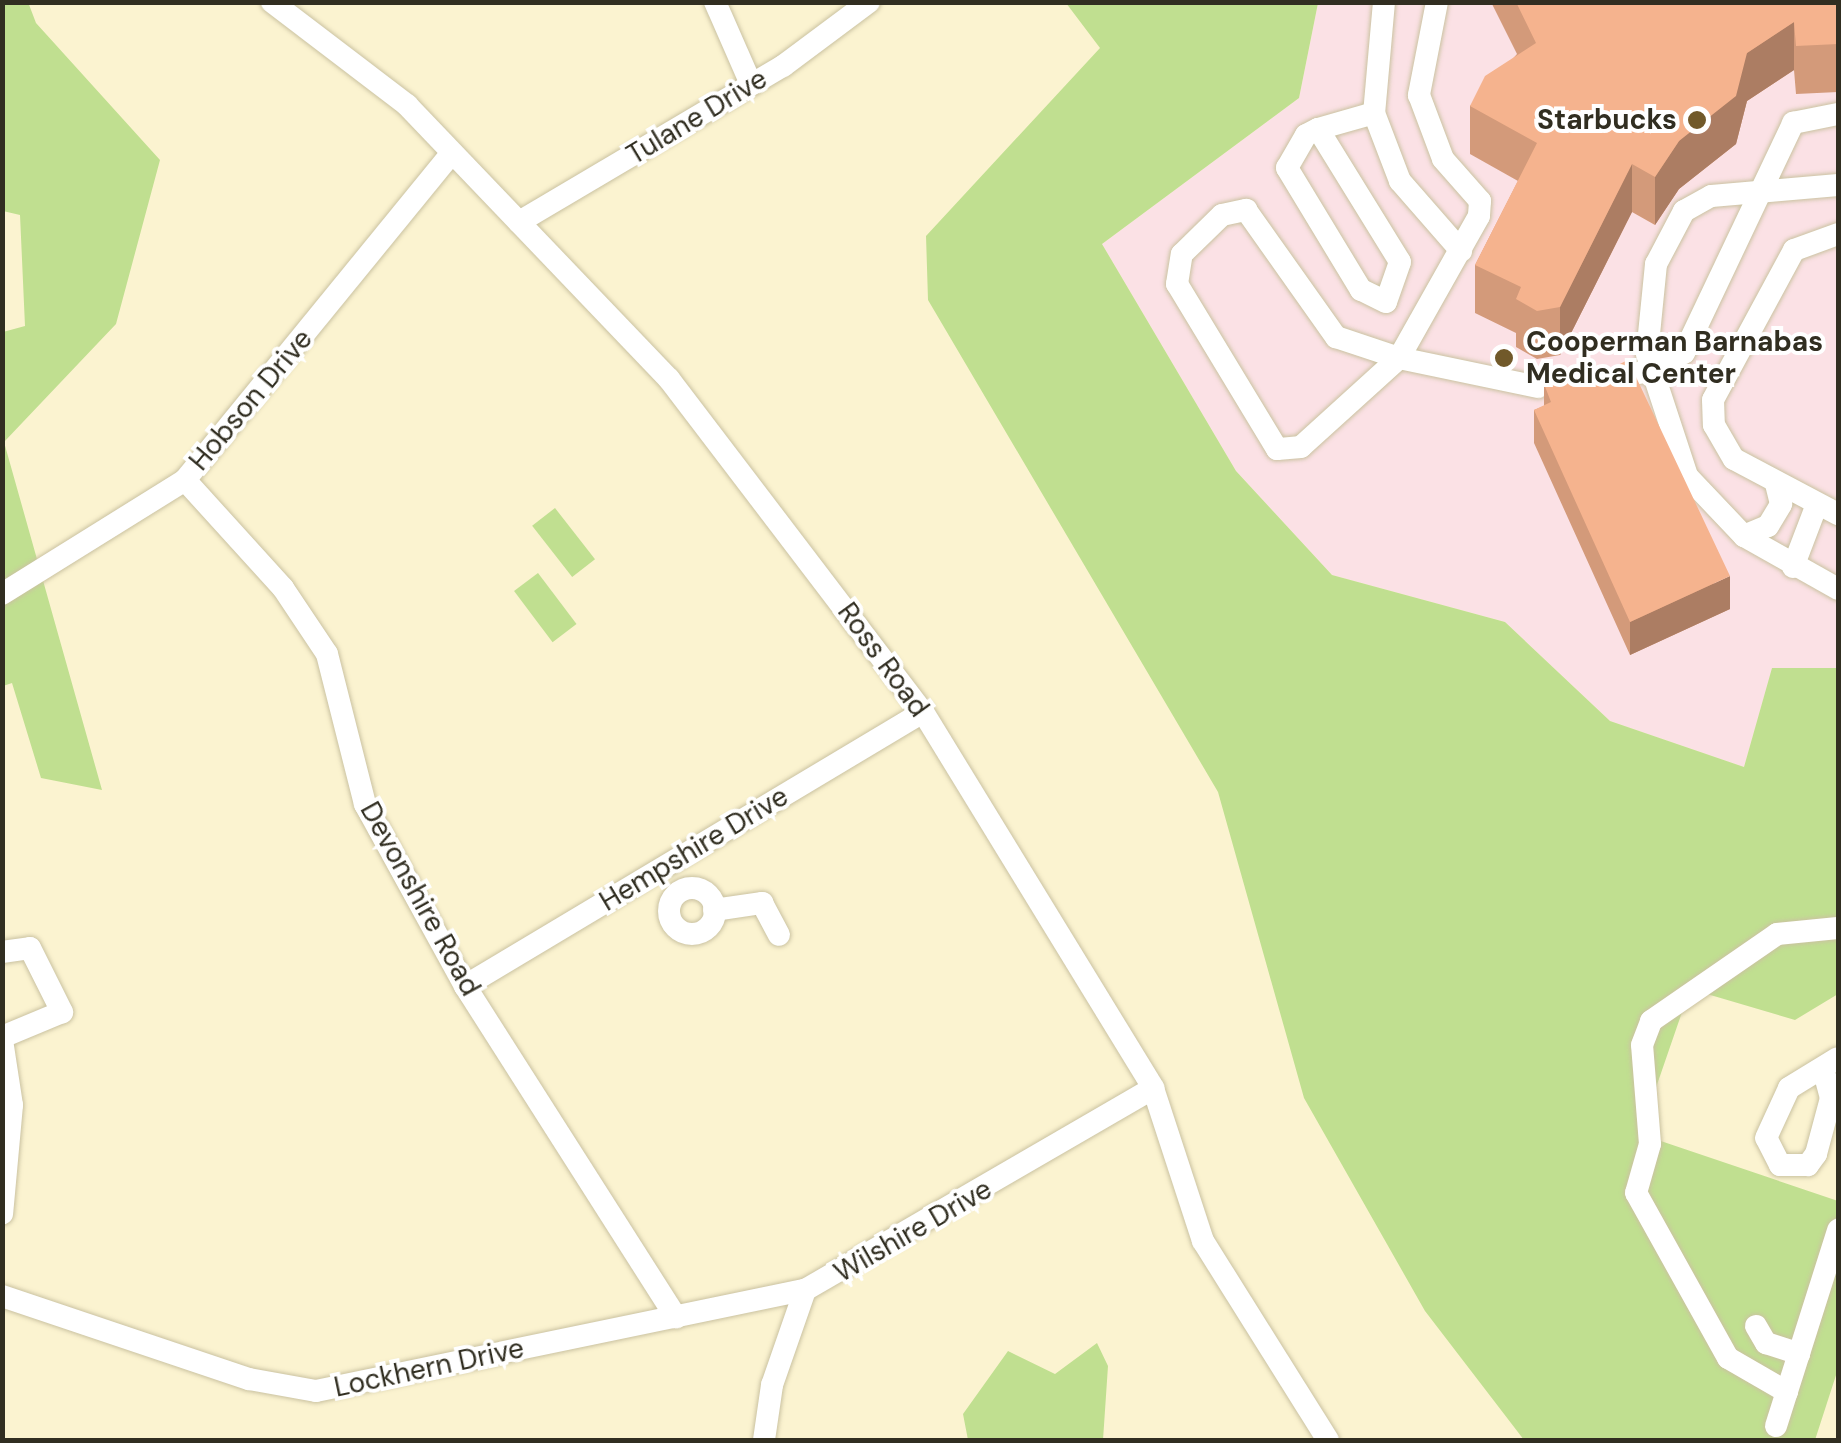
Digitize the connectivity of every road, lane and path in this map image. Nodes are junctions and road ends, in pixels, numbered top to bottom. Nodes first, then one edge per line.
1 (272, 2) edge
2 (715, 2) edge
3 (869, 2) edge
4 (1384, 2) edge
5 (1437, 2) edge
6 (751, 84) junction
7 (1374, 113) junction
8 (1838, 114) edge
9 (1318, 129) junction
10 (452, 152) junction
11 (1838, 185) edge
12 (1763, 187) junction
13 (520, 222) junction
14 (1838, 234) edge
15 (1461, 251) junction
16 (1398, 358) junction
17 (1650, 371) junction
18 (1614, 378) edge
19 (1551, 386) edge
20 (185, 480) junction
21 (1776, 484) junction
22 (1828, 509) edge
23 (1744, 536) junction
24 (1793, 567) junction
25 (1838, 589) edge
26 (2, 594) edge
27 (923, 712) junction
28 (663, 868) junction
29 (677, 892) junction
30 (714, 910) junction
31 (1838, 928) edge
32 (779, 935) dead end
33 (2, 952) edge
34 (465, 986) junction
35 (2, 1038) edge
36 (1831, 1065) edge
37 (1153, 1088) junction
38 (1833, 1113) edge
39 (1829, 1146) edge
40 (2, 1214) edge
41 (1838, 1230) edge
42 (805, 1290) junction
43 (2, 1296) edge
44 (676, 1316) junction
45 (1756, 1326) dead end
46 (1799, 1354) junction
47 (1787, 1392) junction
48 (1776, 1426) dead end
49 (764, 1440) edge
50 (1328, 1440) edge

1 - 10 street, Ross Road
2 - 6 street
3 - 6 street, Tulane Drive
4 - 7 street
5 - 15 street
6 - 13 street, Tulane Drive
7 - 9 street
7 - 15 street
8 - 12 street
9 - 9 street
10 - 13 street, Ross Road
10 - 20 street, Hobson Drive
11 - 12 street
12 - 17 street
12 - 17 street
13 - 27 street, Ross Road
14 - 21 street
15 - 16 street
16 - 16 street
16 - 19 street
17 - 18 street
17 - 23 street
20 - 26 street, Hobson Drive
20 - 34 street, Devonshire Road
21 - 22 street
21 - 23 street
22 - 24 street
23 - 24 street
24 - 25 street
27 - 28 street, Hempshire Drive
27 - 37 street, Ross Road
28 - 29 street
28 - 34 street, Hempshire Drive
29 - 30 street
29 - 30 street
30 - 32 street
31 - 47 street
33 - 35 street
34 - 44 street, Devonshire Road
35 - 40 street
36 - 38 street
36 - 39 street
37 - 42 street, Wilshire Drive
37 - 50 street, Ross Road
38 - 39 street
41 - 46 street
42 - 44 street, Lockhern Drive
42 - 49 street, Wilshire Drive
43 - 44 street, Lockhern Drive
45 - 46 street
46 - 47 street
47 - 48 street

